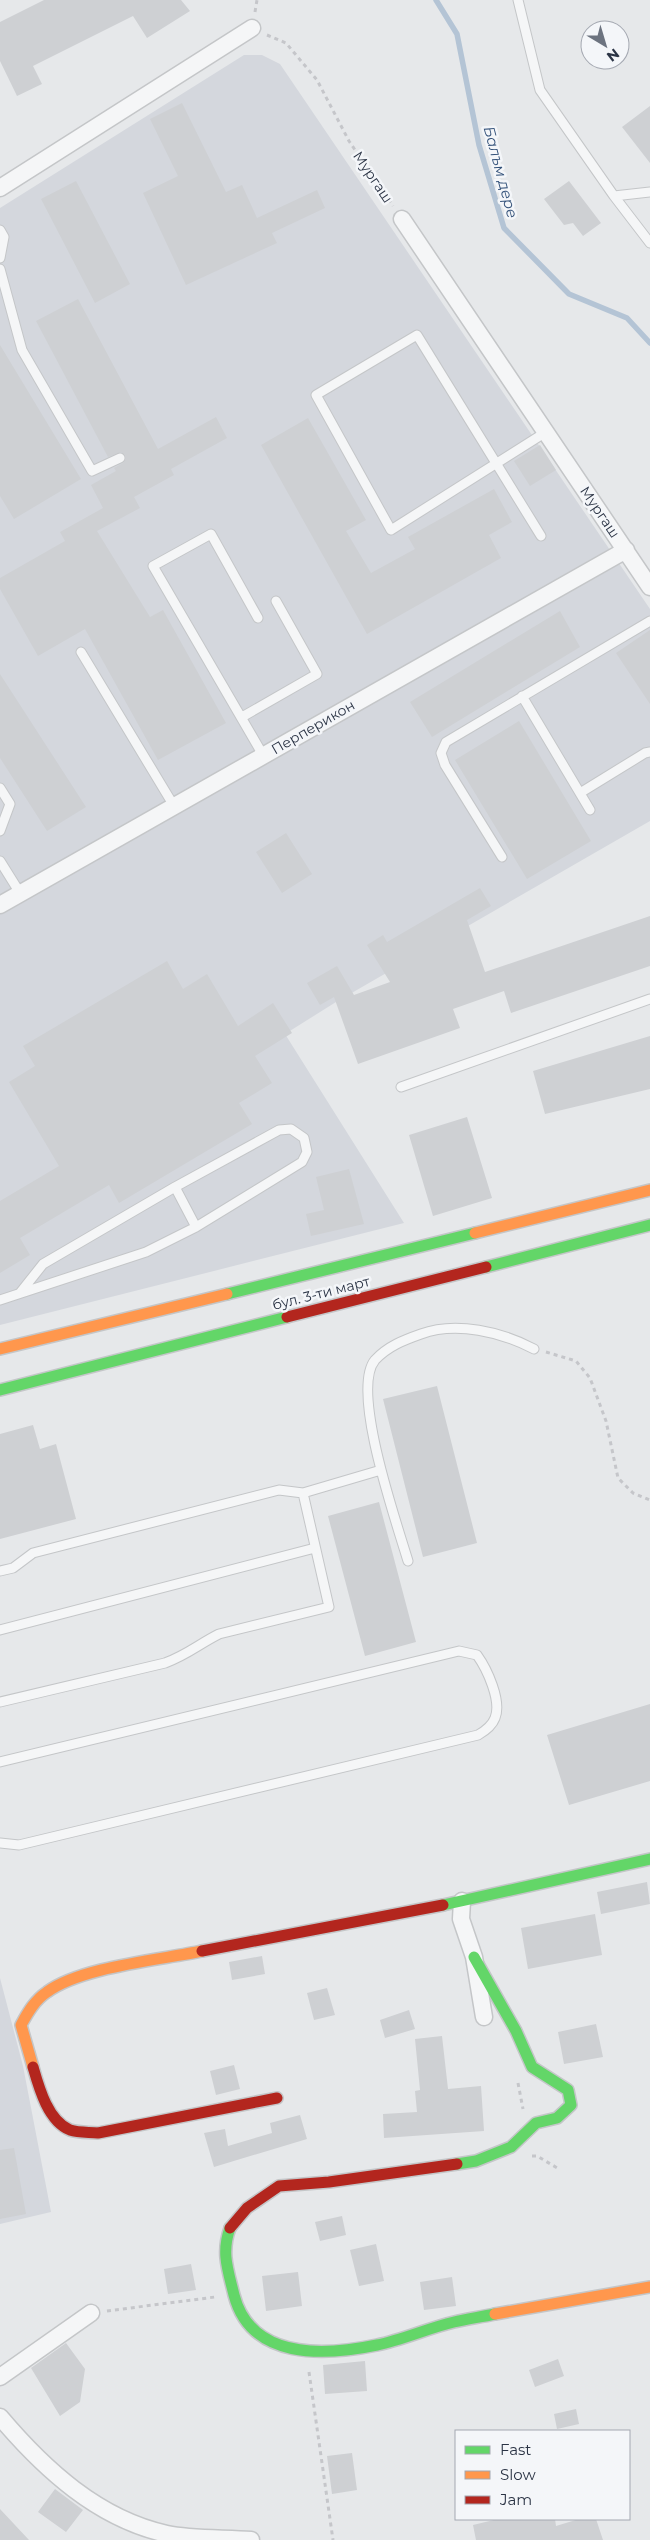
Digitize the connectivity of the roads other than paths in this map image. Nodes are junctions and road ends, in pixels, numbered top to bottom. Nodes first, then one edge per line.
1 (518, 0) edge
2 (252, 28) road end
3 (0, 188) edge
4 (650, 192) edge
5 (614, 196) junction
6 (402, 219) road end
7 (0, 230) edge
8 (650, 243) edge
9 (0, 258) edge
10 (0, 269) edge
11 (546, 432) junction
12 (120, 458) dead end
13 (497, 464) junction
14 (541, 536) dead end
15 (626, 550) junction
16 (650, 587) edge
17 (276, 602) dead end
18 (258, 618) dead end
19 (650, 621) edge
20 (81, 652) dead end
21 (522, 696) junction
22 (242, 718) junction
23 (650, 752) edge
24 (263, 755) junction
25 (0, 788) edge
26 (580, 793) junction
27 (174, 806) junction
28 (590, 810) dead end
29 (0, 832) edge
30 (502, 857) dead end
31 (0, 861) edge
32 (20, 893) junction
33 (0, 905) edge
34 (650, 999) edge
35 (401, 1087) dead end
36 (174, 1187) junction
37 (650, 1190) edge
38 (650, 1225) edge
39 (196, 1227) junction
40 (20, 1293) junction
41 (0, 1300) edge
42 (0, 1349) edge
43 (534, 1349) road end
44 (0, 1390) edge
45 (381, 1470) junction
46 (303, 1493) junction
47 (315, 1548) junction
48 (408, 1561) dead end
49 (0, 1572) edge
50 (0, 1630) edge
51 (0, 1702) edge
52 (0, 1762) edge
53 (0, 1843) edge
54 (650, 1859) edge
55 (462, 1901) junction
56 (474, 1958) junction
57 (484, 2017) dead end
58 (277, 2098) dead end
59 (650, 2287) edge
60 (91, 2313) road end
61 (0, 2377) edge
62 (0, 2418) edge
63 (251, 2540) edge

1 - 5 lane
2 - 3 street
4 - 5 lane
5 - 8 lane
6 - 11 street, Мургаш
7 - 9 lane
10 - 12 lane
11 - 13 lane
11 - 15 street, Мургаш
13 - 13 lane
13 - 14 lane
15 - 16 street, Мургаш
15 - 24 street, Перперикон
17 - 22 lane
18 - 22 lane
19 - 21 lane
20 - 27 lane
21 - 26 lane
21 - 30 lane
22 - 24 lane
23 - 26 lane
24 - 27 street, Перперикон
25 - 29 lane
26 - 28 lane
27 - 32 street, Перперикон
31 - 32 lane
32 - 33 street, Перперикон
34 - 35 lane
36 - 39 lane
36 - 39 lane
36 - 40 lane
37 - 42 street, бул. 3-ти март
38 - 44 street, бул. 3-ти март
39 - 40 lane
40 - 41 lane
43 - 45 lane
45 - 46 lane
45 - 48 lane
46 - 47 lane
46 - 49 lane
47 - 50 lane
47 - 51 lane
52 - 53 lane
54 - 55 street
55 - 56 street
55 - 58 street
56 - 57 street
56 - 59 street
60 - 61 street
62 - 63 street

